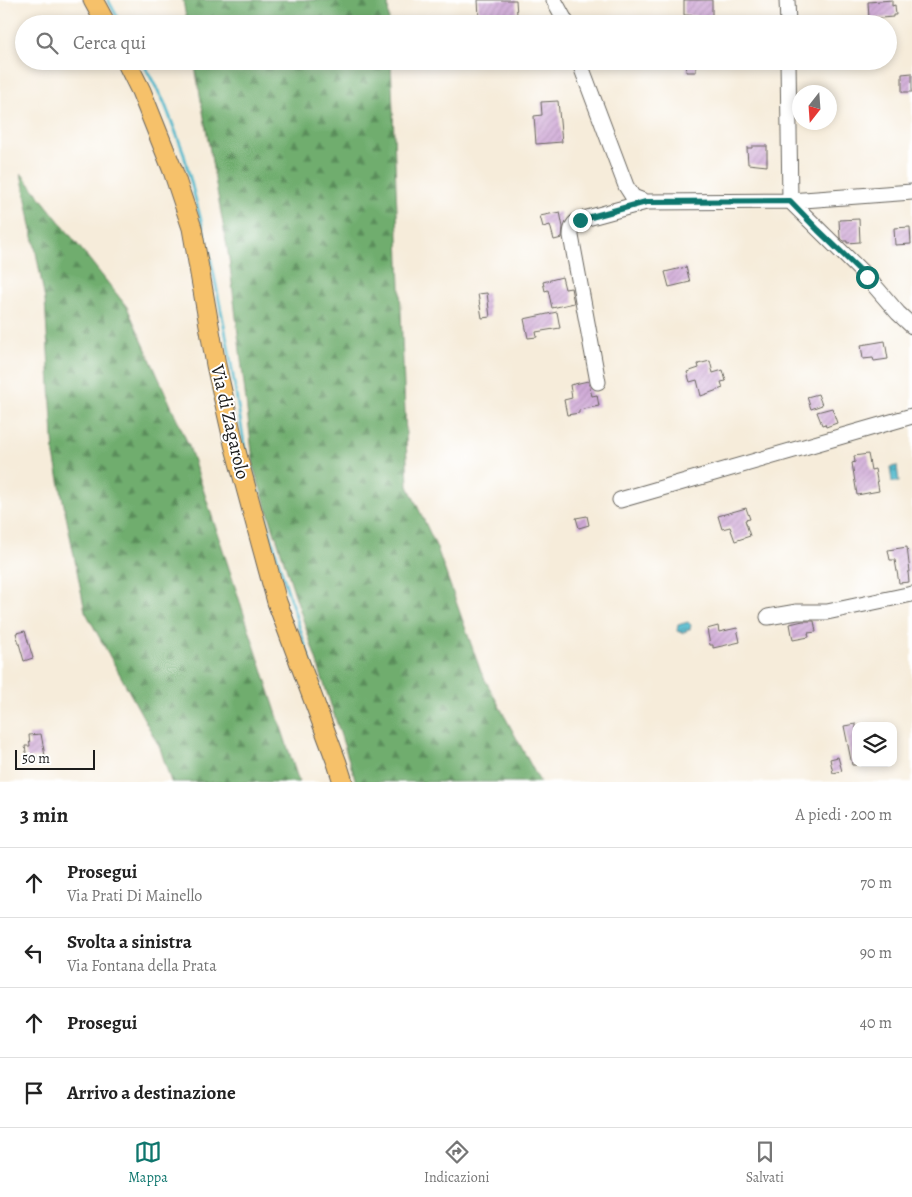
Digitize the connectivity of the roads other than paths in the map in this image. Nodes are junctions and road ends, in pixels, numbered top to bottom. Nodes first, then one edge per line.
1 (93, 0) edge
2 (554, 0) edge
3 (787, 0) edge
4 (101, 15) edge
5 (562, 15) edge
6 (788, 15) edge
7 (130, 70) edge
8 (582, 70) edge
9 (788, 70) edge
10 (912, 192) edge
11 (790, 201) junction
12 (646, 202) junction
13 (912, 326) edge
14 (598, 382) dead end
15 (912, 416) edge
16 (620, 500) dead end
17 (912, 594) edge
18 (768, 617) dead end
19 (342, 782) edge

1 - 4 main road
2 - 5 street
3 - 6 street
7 - 19 main road, Via di Zagarolo
8 - 12 street
9 - 11 street
10 - 11 street
11 - 12 street
11 - 13 street
12 - 14 street
15 - 16 street
17 - 18 street

